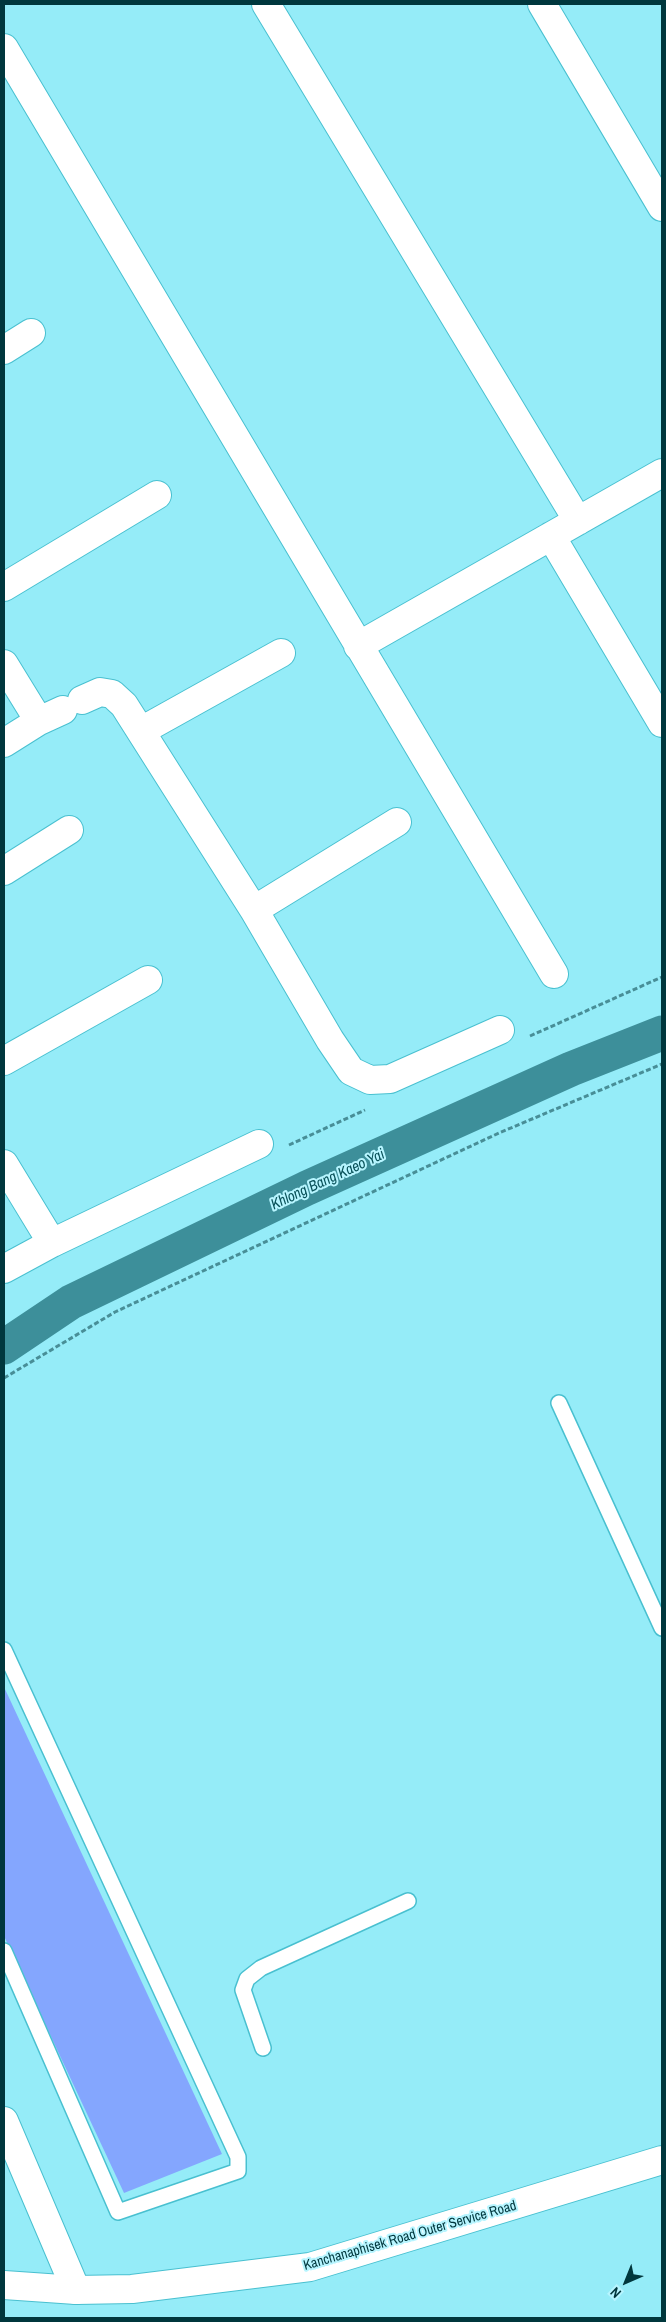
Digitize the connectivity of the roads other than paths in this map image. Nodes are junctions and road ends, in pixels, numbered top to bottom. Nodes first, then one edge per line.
1 (266, 4) edge
2 (542, 4) edge
3 (4, 48) edge
4 (662, 208) edge
5 (31, 333) dead end
6 (4, 350) edge
7 (662, 473) edge
8 (157, 495) dead end
9 (578, 521) junction
10 (551, 536) junction
11 (4, 587) edge
12 (358, 646) junction
13 (281, 653) dead end
14 (4, 664) edge
15 (62, 710) junction
16 (662, 723) edge
17 (141, 731) junction
18 (4, 744) edge
19 (397, 822) dead end
20 (69, 830) dead end
21 (4, 871) edge
22 (254, 910) junction
23 (554, 974) dead end
24 (148, 980) dead end
25 (500, 1030) dead end
26 (4, 1061) edge
27 (259, 1144) dead end
28 (4, 1164) edge
29 (52, 1243) junction
30 (4, 1269) edge
31 (559, 1403) dead end
32 (662, 1628) edge
33 (4, 1650) edge
34 (408, 1901) dead end
35 (4, 1951) edge
36 (263, 2048) dead end
37 (4, 2121) edge
38 (662, 2160) edge
39 (4, 2285) edge
40 (76, 2290) junction

1 - 9 street
2 - 4 street
3 - 12 street
5 - 6 street
7 - 9 street
8 - 11 street
9 - 10 street
10 - 12 street
10 - 16 street
12 - 23 street
13 - 17 street
14 - 15 street
15 - 17 street
15 - 18 street
17 - 22 street
19 - 22 street
20 - 21 street
22 - 25 street
24 - 26 street
27 - 29 street
28 - 29 street
29 - 30 street
31 - 32 lane
33 - 35 lane
34 - 36 lane
37 - 40 street
38 - 40 street, Kanchanaphisek Road Outer Service Road
39 - 40 street, Kanchanaphisek Road Outer Service Road

